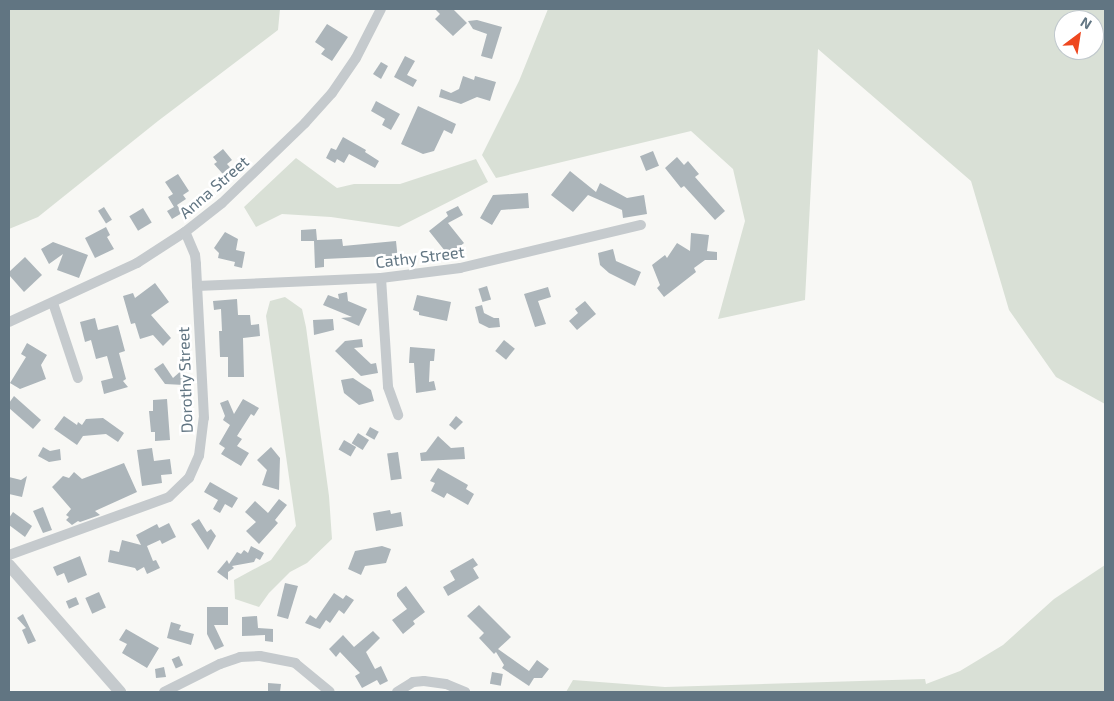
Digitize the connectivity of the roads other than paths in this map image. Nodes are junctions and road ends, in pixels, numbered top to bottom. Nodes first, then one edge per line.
1 (381, 9) edge
2 (641, 225) dead end
3 (185, 232) junction
4 (381, 278) junction
5 (197, 286) junction
6 (53, 304) junction
7 (9, 322) edge
8 (78, 378) dead end
9 (398, 415) dead end
10 (9, 555) edge
11 (9, 565) edge
12 (120, 692) edge
13 (164, 692) edge
14 (330, 692) edge
15 (397, 692) edge
16 (465, 692) edge

1 - 3 street, Anna Street
2 - 4 street, Cathy Street
3 - 5 street, Dorothy Street
3 - 6 street, Anna Street
4 - 5 street, Cathy Street
4 - 9 street
5 - 10 street, Dorothy Street
6 - 7 street, Anna Street
6 - 8 street
11 - 12 street
13 - 14 street
15 - 16 street

